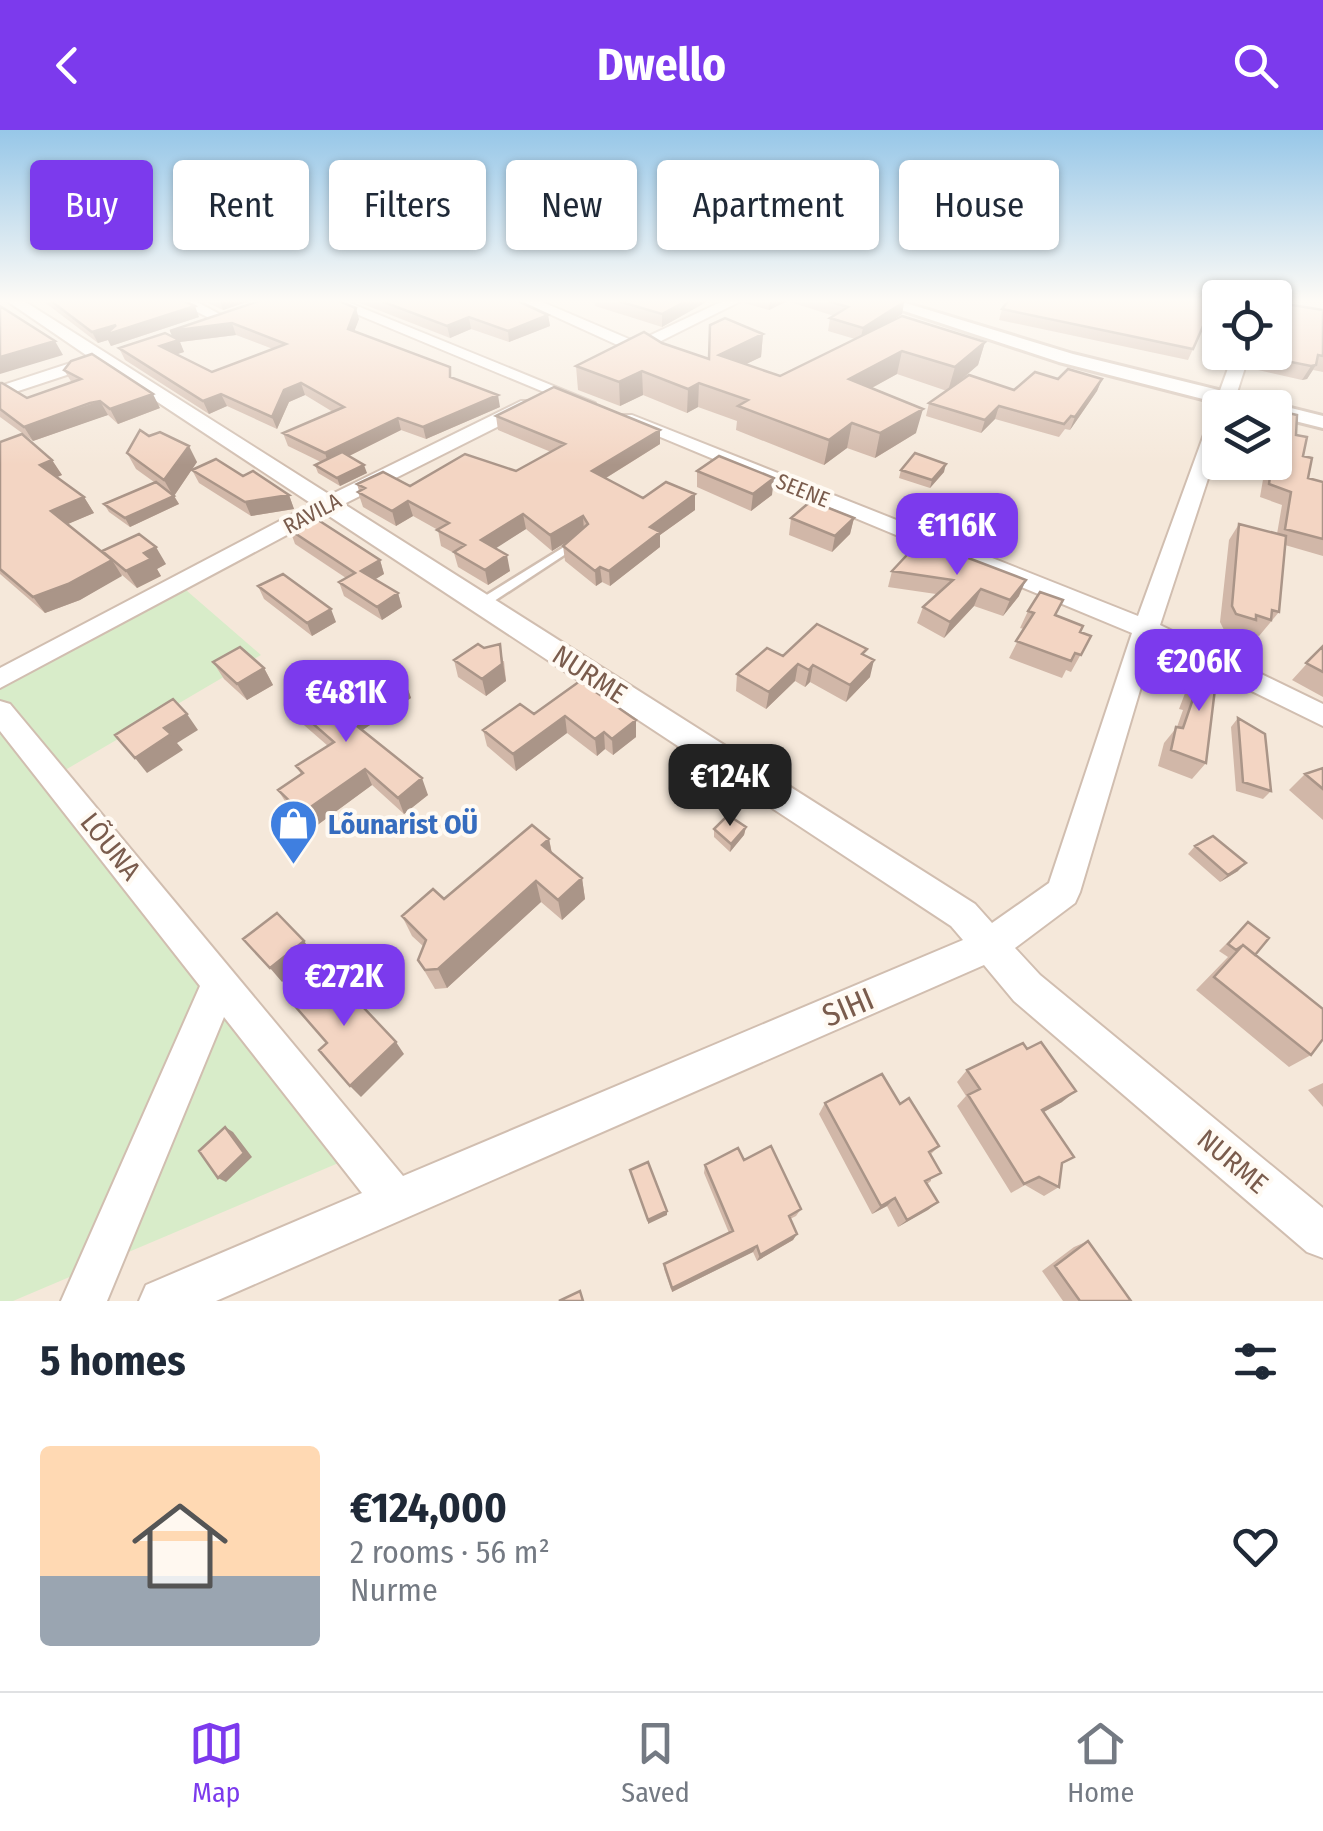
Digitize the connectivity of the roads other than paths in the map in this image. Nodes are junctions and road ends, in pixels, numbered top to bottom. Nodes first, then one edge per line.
1 (109, 356) joint
2 (468, 356) edge
3 (622, 356) edge
4 (1058, 356) edge
5 (556, 391) junction
6 (0, 392) edge
7 (1202, 400) edge
8 (1292, 414) edge
9 (1323, 422) edge
10 (1202, 468) edge
11 (328, 504) junction
12 (582, 538) edge
13 (481, 604) junction
14 (1146, 629) junction
15 (0, 679) edge
16 (0, 711) edge
17 (1323, 716) edge
18 (988, 946) junction
19 (220, 983) junction
20 (396, 1202) junction
21 (1323, 1236) edge
22 (84, 1301) edge
23 (162, 1301) edge

1 - 6 street
1 - 11 street, NURME
2 - 5 street, SEENE
3 - 5 street, RAVILA
4 - 7 street
5 - 11 street, RAVILA
5 - 14 street, SEENE
8 - 9 street
10 - 14 street, SIHI
11 - 13 street, NURME
11 - 15 street, RAVILA
12 - 13 lane
13 - 18 street, NURME
14 - 17 street, SEENE
14 - 18 street, SIHI
16 - 19 street, LÕUNA
18 - 20 street, SIHI
18 - 21 street, NURME
19 - 20 street, LÕUNA
19 - 22 street
20 - 23 street, SIHI

